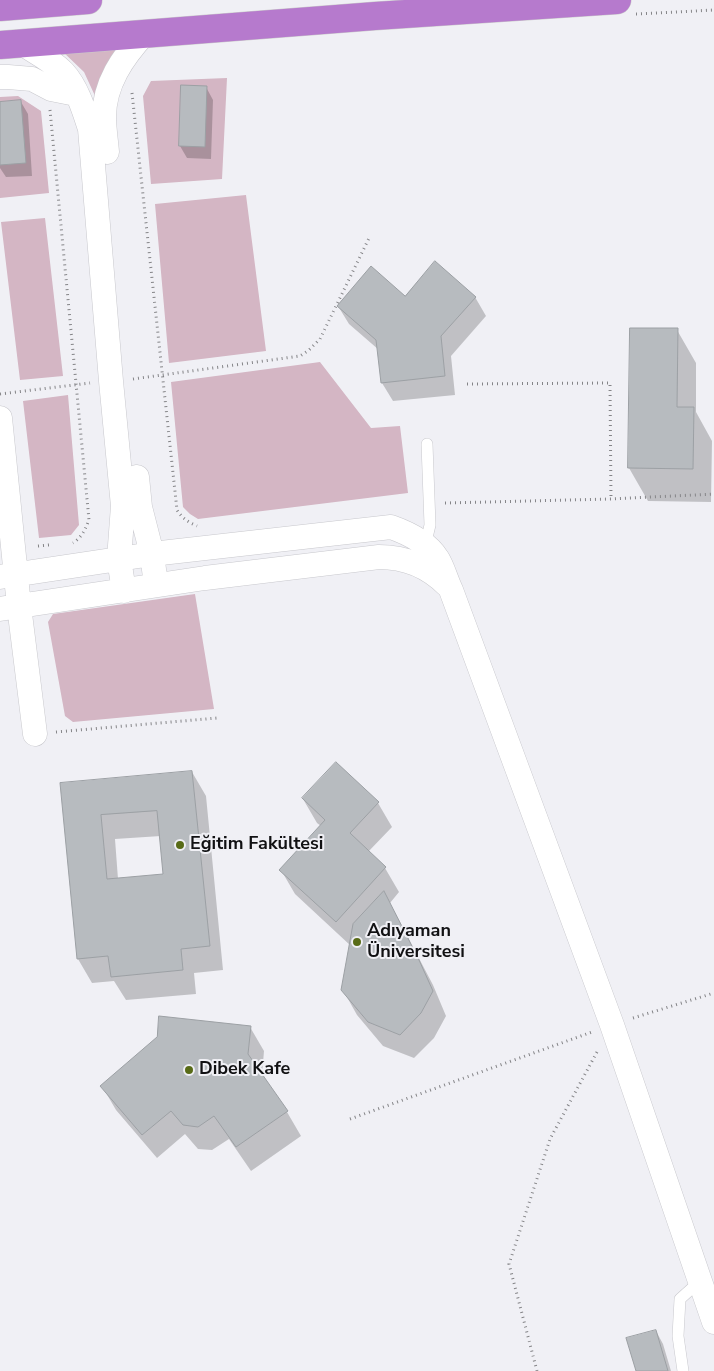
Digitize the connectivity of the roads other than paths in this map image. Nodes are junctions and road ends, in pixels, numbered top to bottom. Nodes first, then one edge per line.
1 (88, 0) edge
2 (0, 7) edge
3 (622, 8) edge
4 (144, 34) junction
5 (10, 44) edge
6 (0, 77) edge
7 (76, 94) junction
8 (119, 381) junction
9 (0, 418) edge
10 (427, 444) dead end
11 (152, 554) junction
12 (421, 554) junction
13 (119, 559) junction
14 (8, 576) edge
15 (156, 585) junction
16 (124, 590) junction
17 (10, 608) edge
18 (35, 734) road end
19 (700, 1282) junction
20 (714, 1322) edge
21 (683, 1371) edge

1 - 2 highway
3 - 4 highway
4 - 5 highway
4 - 8 street
5 - 7 street
6 - 7 street
7 - 8 street
8 - 11 street
8 - 13 street
9 - 14 street
10 - 12 lane
11 - 12 street
11 - 13 street
11 - 15 street
12 - 15 street
12 - 19 street
13 - 14 street
13 - 16 street
14 - 17 street
15 - 16 street
16 - 17 street
17 - 18 street
19 - 20 street
19 - 21 lane

